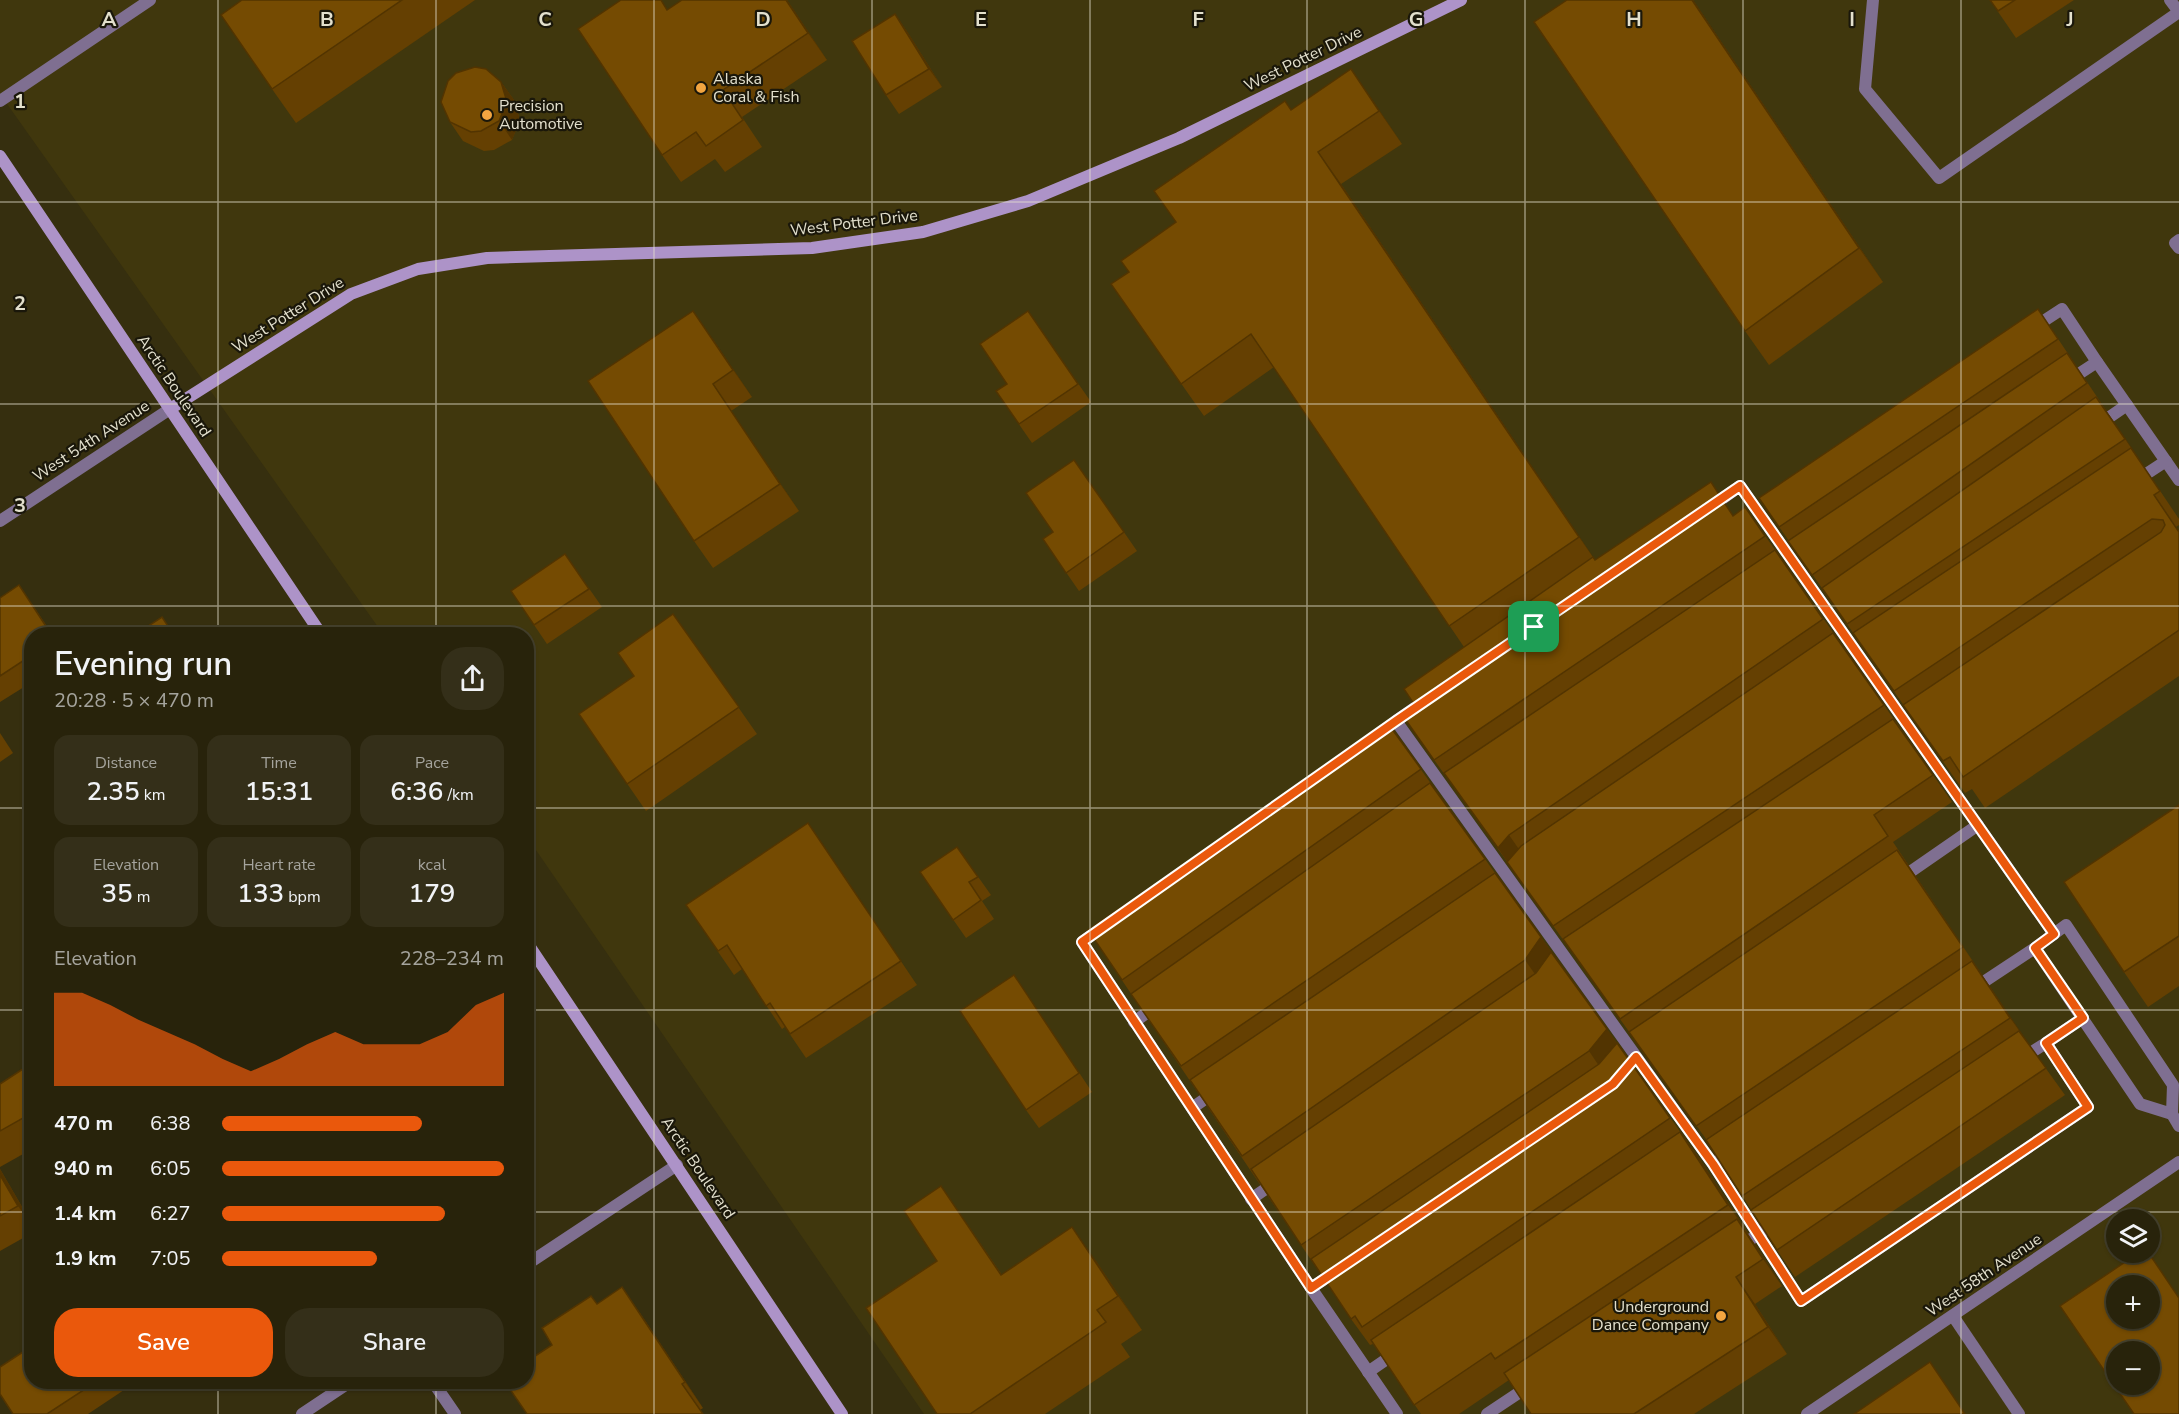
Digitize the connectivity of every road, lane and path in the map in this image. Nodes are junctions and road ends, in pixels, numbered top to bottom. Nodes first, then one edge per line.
1 (150, 0) edge
2 (1461, 0) edge
3 (1873, 0) edge
4 (2170, 0) edge
5 (2179, 12) edge
6 (0, 101) edge
7 (0, 158) edge
8 (2179, 240) edge
9 (2179, 248) edge
10 (2023, 335) edge
11 (2097, 362) junction
12 (2058, 388) edge
13 (2127, 405) junction
14 (170, 409) junction
15 (2090, 431) edge
16 (2166, 460) junction
17 (2179, 480) edge
18 (2127, 487) edge
19 (1701, 513) edge
20 (0, 521) edge
21 (316, 627) edge
22 (1426, 701) edge
23 (1978, 825) junction
24 (1890, 885) edge
25 (1110, 922) edge
26 (2054, 934) junction
27 (2035, 948) junction
28 (534, 953) edge
29 (1966, 994) edge
30 (1173, 995) edge
31 (2083, 1018) junction
32 (1134, 1022) junction
33 (2046, 1043) junction
34 (2006, 1069) edge
35 (1231, 1081) edge
36 (1191, 1108) junction
37 (2172, 1114) junction
38 (2179, 1126) edge
39 (1742, 1144) edge
40 (2179, 1162) edge
41 (1713, 1164) junction
42 (677, 1165) junction
43 (1290, 1172) edge
44 (1251, 1198) junction
45 (1788, 1215) edge
46 (1758, 1235) junction
47 (1729, 1254) edge
48 (534, 1260) edge
49 (1350, 1262) edge
50 (1311, 1288) junction
51 (1953, 1316) junction
52 (1407, 1346) edge
53 (1368, 1372) junction
54 (1536, 1382) edge
55 (340, 1389) edge
56 (438, 1389) edge
57 (302, 1414) edge
58 (455, 1414) edge
59 (842, 1414) edge
60 (1397, 1414) edge
61 (1487, 1414) edge
62 (1807, 1414) edge
63 (2019, 1414) edge

1 - 6 street
2 - 14 main road, West Potter Drive
3 - 5 street
4 - 5 street
7 - 14 main road, Arctic Boulevard
8 - 9 street
10 - 11 street
11 - 12 street
11 - 13 street
13 - 15 street
13 - 16 street
14 - 20 street, West 54th Avenue
14 - 21 main road, Arctic Boulevard
16 - 17 street
16 - 18 street
19 - 23 street
22 - 41 street
23 - 24 street
23 - 26 street
25 - 32 street
26 - 27 street
26 - 37 street
27 - 29 street
27 - 31 street
28 - 42 main road, Arctic Boulevard
30 - 32 street
31 - 33 street
31 - 37 street
32 - 36 street
33 - 34 street
33 - 46 street
35 - 36 street
36 - 44 street
37 - 38 street
39 - 41 street
40 - 51 street, West 58th Avenue
41 - 46 street
42 - 48 street
42 - 59 main road, Arctic Boulevard
43 - 44 street
44 - 50 street
45 - 46 street
46 - 47 street
49 - 50 street
50 - 53 street
51 - 62 street, West 58th Avenue
51 - 63 street
52 - 53 street
53 - 60 street
54 - 61 street
55 - 57 street
56 - 58 street

